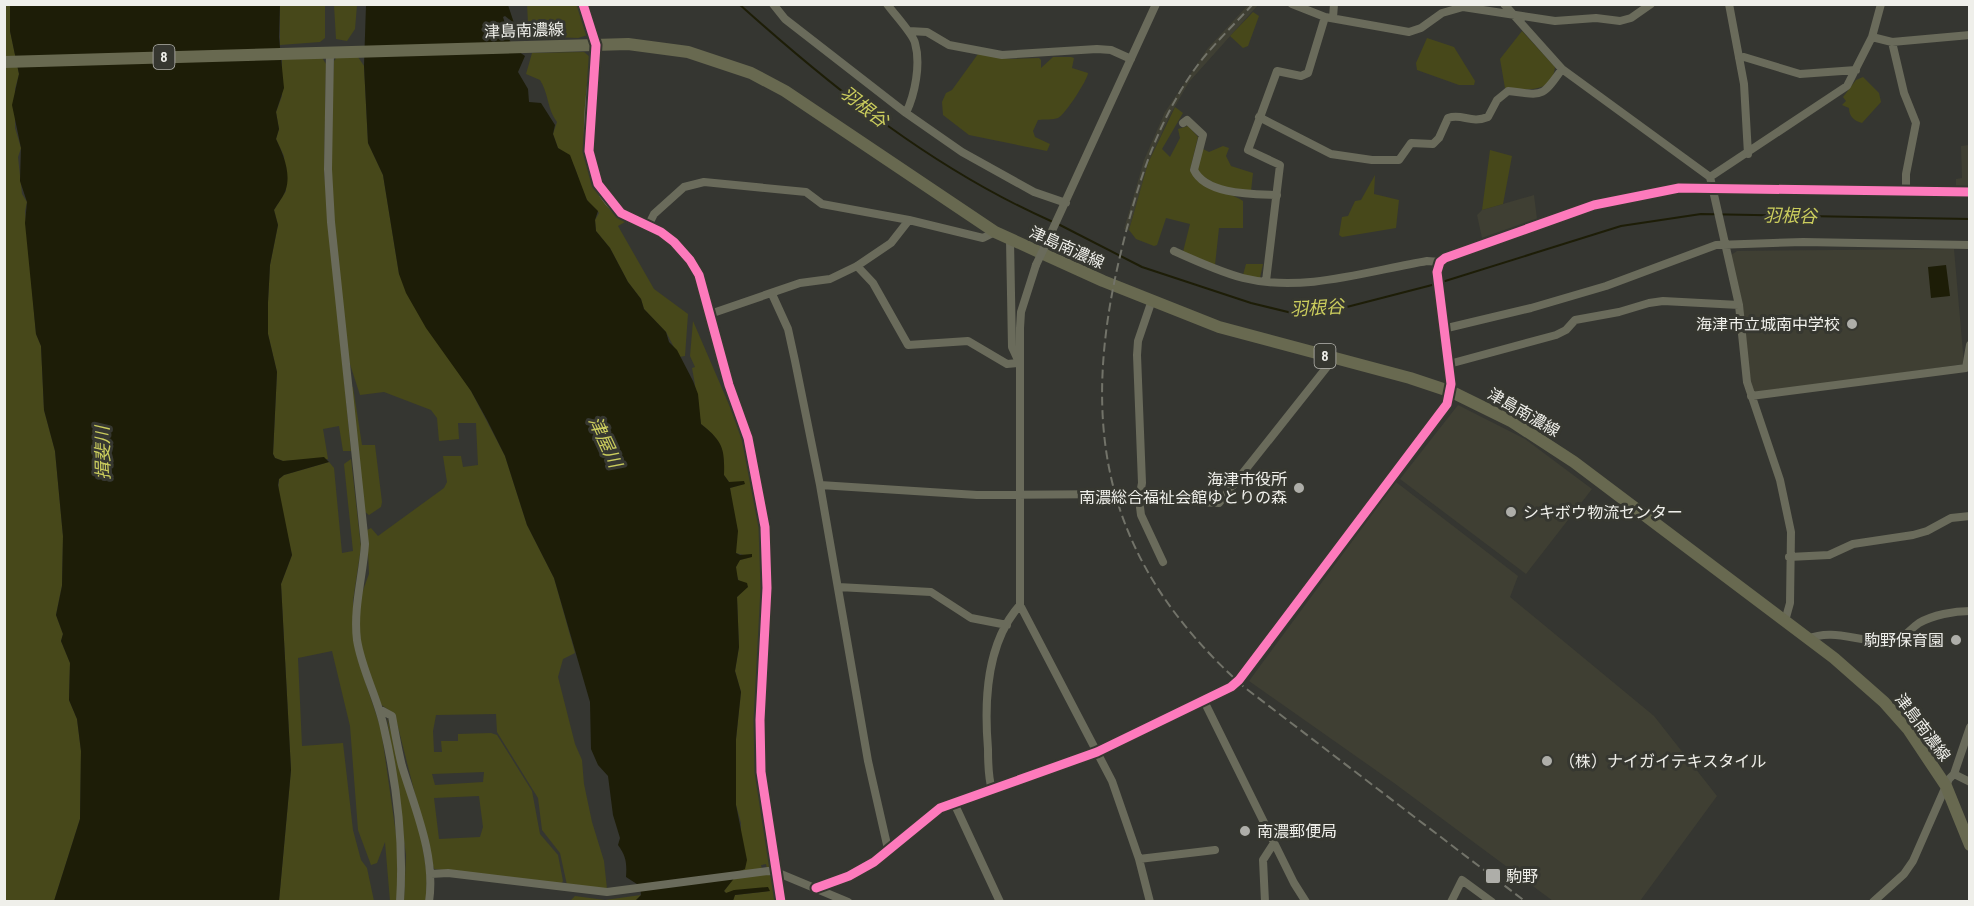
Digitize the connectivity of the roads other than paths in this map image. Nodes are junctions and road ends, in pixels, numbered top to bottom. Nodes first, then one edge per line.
1 (583, 4) edge
2 (773, 4) edge
3 (887, 4) edge
4 (1156, 4) edge
5 (1292, 4) edge
6 (1334, 4) edge
7 (1504, 4) edge
8 (1651, 4) edge
9 (1729, 4) edge
10 (1881, 4) edge
11 (1514, 16) junction
12 (1329, 17) junction
13 (909, 31) junction
14 (1970, 35) edge
15 (1872, 37) junction
16 (1892, 42) junction
17 (596, 45) junction
18 (330, 53) junction
19 (1739, 58) junction
20 (1131, 59) junction
21 (4, 62) edge
22 (1562, 69) junction
23 (1856, 70) junction
24 (906, 114) junction
25 (1259, 117) junction
26 (1183, 123) dead end
27 (1748, 154) junction
28 (1711, 186) junction
29 (1906, 191) junction
30 (1970, 192) edge
31 (1277, 195) junction
32 (1065, 206) junction
33 (909, 220) junction
34 (648, 226) junction
35 (995, 232) junction
36 (1010, 240) junction
37 (1724, 243) junction
38 (1970, 245) edge
39 (1174, 251) dead end
40 (1440, 262) junction
41 (857, 266) junction
42 (1266, 280) junction
43 (772, 294) junction
44 (1152, 300) junction
45 (1739, 305) junction
46 (710, 314) junction
47 (1443, 328) junction
48 (1970, 345) edge
49 (1334, 358) junction
50 (1019, 363) junction
51 (1449, 364) junction
52 (1452, 392) junction
53 (1751, 396) junction
54 (820, 485) junction
55 (1021, 495) junction
56 (1139, 499) junction
57 (1970, 516) edge
58 (1789, 557) junction
59 (1163, 562) dead end
60 (838, 587) junction
61 (1020, 605) junction
62 (1970, 611) edge
63 (1785, 621) junction
64 (1007, 626) junction
65 (1808, 639) junction
66 (1203, 699) junction
67 (379, 709) junction
68 (1970, 727) edge
69 (1097, 752) junction
70 (1954, 774) junction
71 (1970, 782) edge
72 (1946, 786) junction
73 (992, 790) junction
74 (954, 803) junction
75 (1274, 843) junction
76 (1970, 845) edge
77 (888, 849) junction
78 (1215, 850) dead end
79 (1139, 859) junction
80 (772, 871) junction
81 (431, 874) junction
82 (816, 888) junction
83 (400, 902) edge
84 (429, 902) edge
85 (781, 902) edge
86 (848, 902) edge
87 (1000, 902) edge
88 (1150, 902) edge
89 (1265, 902) edge
90 (1306, 902) edge
91 (1451, 902) edge
92 (1492, 902) edge
93 (1873, 902) edge

1 - 17 street
2 - 24 street
3 - 13 street
4 - 20 street
5 - 12 street
6 - 12 street
7 - 11 street
8 - 11 street
9 - 19 street
10 - 15 street
11 - 12 street
11 - 22 street
12 - 25 street
13 - 20 street
13 - 24 street
14 - 16 street
15 - 16 street
15 - 23 street
16 - 29 street
17 - 18 main road, 津島南濃線 / 8
17 - 34 street
17 - 35 main road, 津島南濃線 / 8
18 - 21 main road, 津島南濃線 / 8
18 - 67 street
19 - 23 street
19 - 27 street
20 - 32 street
22 - 25 street
22 - 28 street
23 - 27 street
24 - 32 street
25 - 31 street
26 - 31 street
27 - 28 street
28 - 29 street
28 - 37 street
28 - 40 street
29 - 30 street
31 - 42 street
32 - 50 street, bridge
33 - 34 street
33 - 35 street
33 - 41 street
34 - 46 street
35 - 36 main road, 津島南濃線 / 8
36 - 44 main road, 津島南濃線 / 8
36 - 50 street
37 - 38 street
37 - 45 street
37 - 47 street
39 - 42 street
40 - 42 street
40 - 47 street
41 - 43 street
41 - 50 street
43 - 46 street
43 - 54 street
44 - 49 main road, 津島南濃線 / 8
44 - 56 street
45 - 51 street
45 - 53 street
46 - 80 street
47 - 51 street
48 - 53 street
49 - 52 main road, 津島南濃線 / 8
49 - 56 street
50 - 55 street
51 - 52 street
52 - 63 main road, 津島南濃線 / 8
52 - 66 street
53 - 58 street
54 - 55 street
54 - 60 street
55 - 56 street
55 - 61 street
56 - 59 street
57 - 58 street
58 - 63 street
60 - 64 street
60 - 77 street
61 - 64 street
61 - 69 street
62 - 65 street
63 - 65 main road, 津島南濃線 / 8
64 - 73 street
65 - 72 main road, 津島南濃線 / 8
66 - 69 street
66 - 75 street
67 - 81 street
67 - 83 street
68 - 70 street
69 - 73 street
69 - 79 street
70 - 71 street
70 - 72 street
72 - 76 main road, 津島南濃線 / 8
72 - 93 street
73 - 74 street
74 - 77 street
74 - 87 street
75 - 89 street
75 - 90 street
77 - 82 street
78 - 79 street
79 - 88 street
80 - 81 street
80 - 82 street
80 - 85 street
81 - 84 street
82 - 86 street
91 - 92 street

